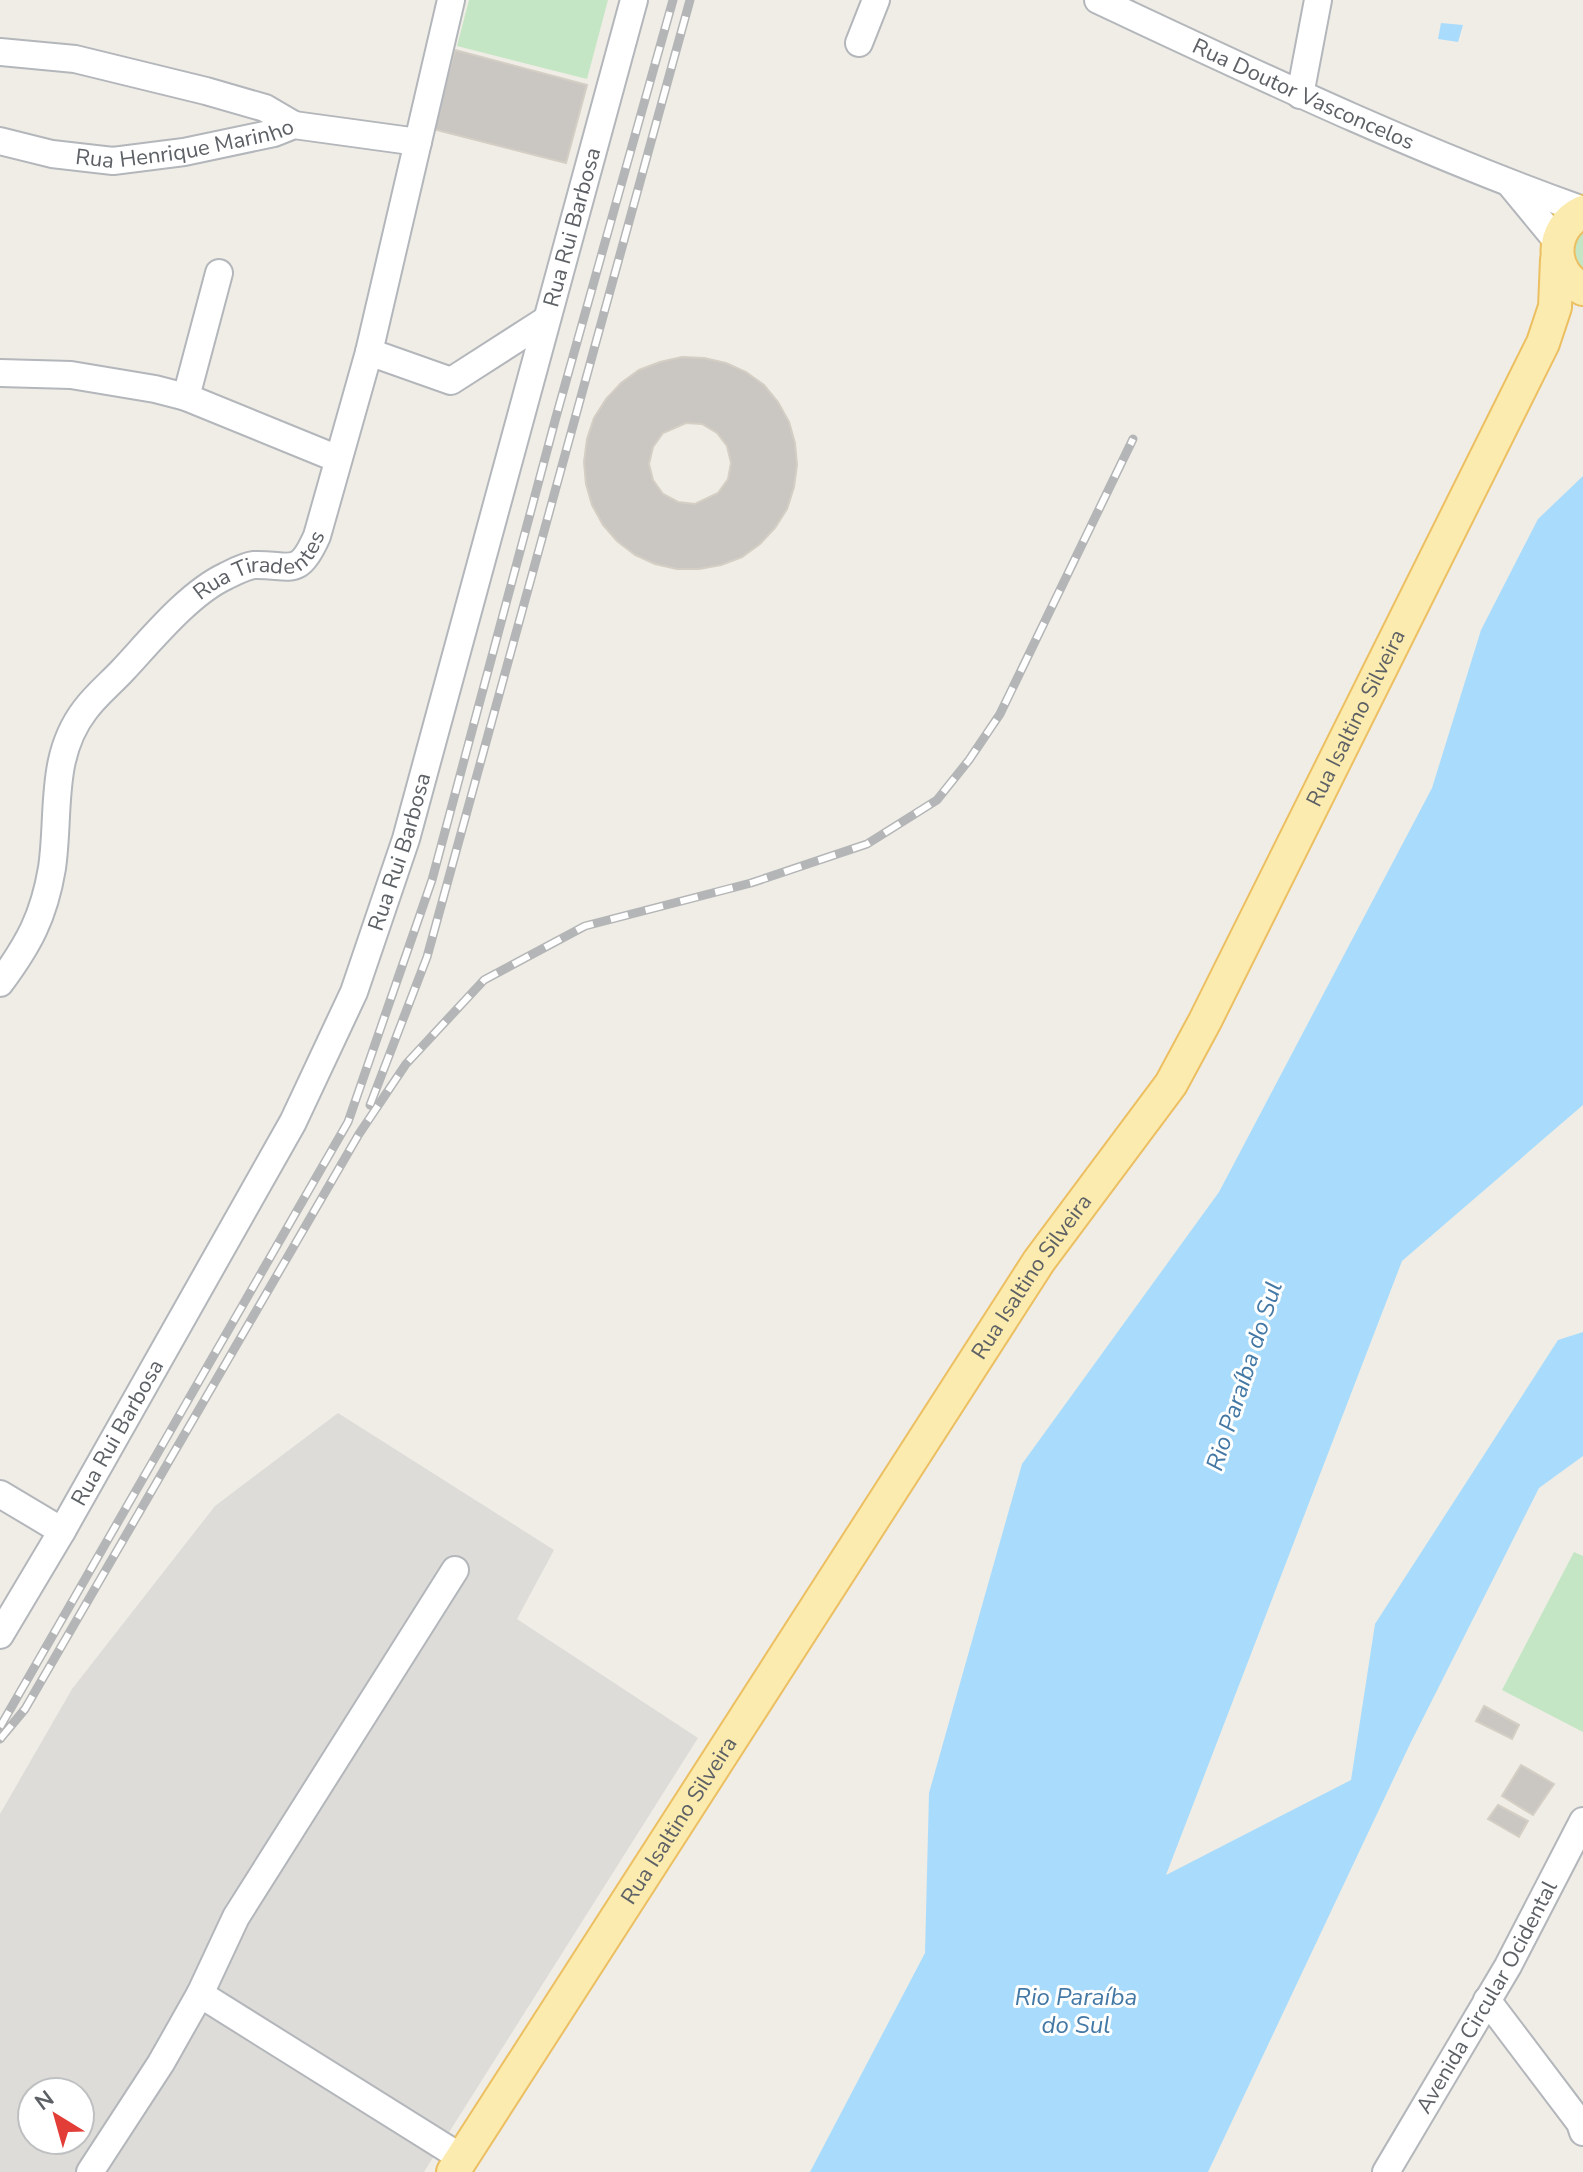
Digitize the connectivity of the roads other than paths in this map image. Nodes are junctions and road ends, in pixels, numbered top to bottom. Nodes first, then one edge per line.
1 (451, 0) edge
2 (634, 0) edge
3 (876, 0) edge
4 (1098, 0) edge
5 (1318, 0) edge
6 (859, 43) dead end
7 (0, 52) edge
8 (1300, 95) junction
9 (294, 125) junction
10 (0, 141) edge
11 (418, 142) junction
12 (1510, 184) junction
13 (1583, 211) edge
14 (1557, 250) junction
15 (219, 273) dead end
16 (1583, 289) edge
17 (1583, 309) edge
18 (546, 320) junction
19 (1543, 343) junction
20 (369, 352) junction
21 (0, 373) edge
22 (186, 397) junction
23 (338, 459) junction
24 (0, 983) edge
25 (0, 1494) edge
26 (62, 1531) junction
27 (455, 1570) dead end
28 (0, 1635) edge
29 (1583, 1821) edge
30 (200, 1994) junction
31 (1487, 2000) junction
32 (1583, 2132) edge
33 (458, 2165) edge
34 (90, 2172) edge
35 (1386, 2172) edge

1 - 11 street, Rua Tiradentes
2 - 18 street, Rua Rui Barbosa
3 - 6 street
4 - 8 street, Rua Doutor Vasconcelos
5 - 8 street
7 - 9 street
8 - 12 street, Rua Doutor Vasconcelos
9 - 10 street, Rua Henrique Marinho
9 - 11 street, Rua Henrique Marinho
11 - 20 street, Rua Tiradentes
12 - 13 street, Rua Doutor Vasconcelos
12 - 14 street, Rua Doutor Vasconcelos
13 - 14 main road
14 - 16 main road
14 - 19 main road
15 - 22 street
17 - 19 main road
18 - 20 street
18 - 26 street, Rua Rui Barbosa
19 - 33 main road, Rua Isaltino Silveira
20 - 23 street, Rua Tiradentes
21 - 22 street
22 - 23 street
23 - 24 street, Rua Tiradentes
25 - 26 street
26 - 28 street, Rua Rui Barbosa
27 - 30 street
29 - 31 street, Avenida Circular Ocidental
30 - 33 street
30 - 34 street
31 - 32 street
31 - 35 street, Avenida Circular Ocidental

